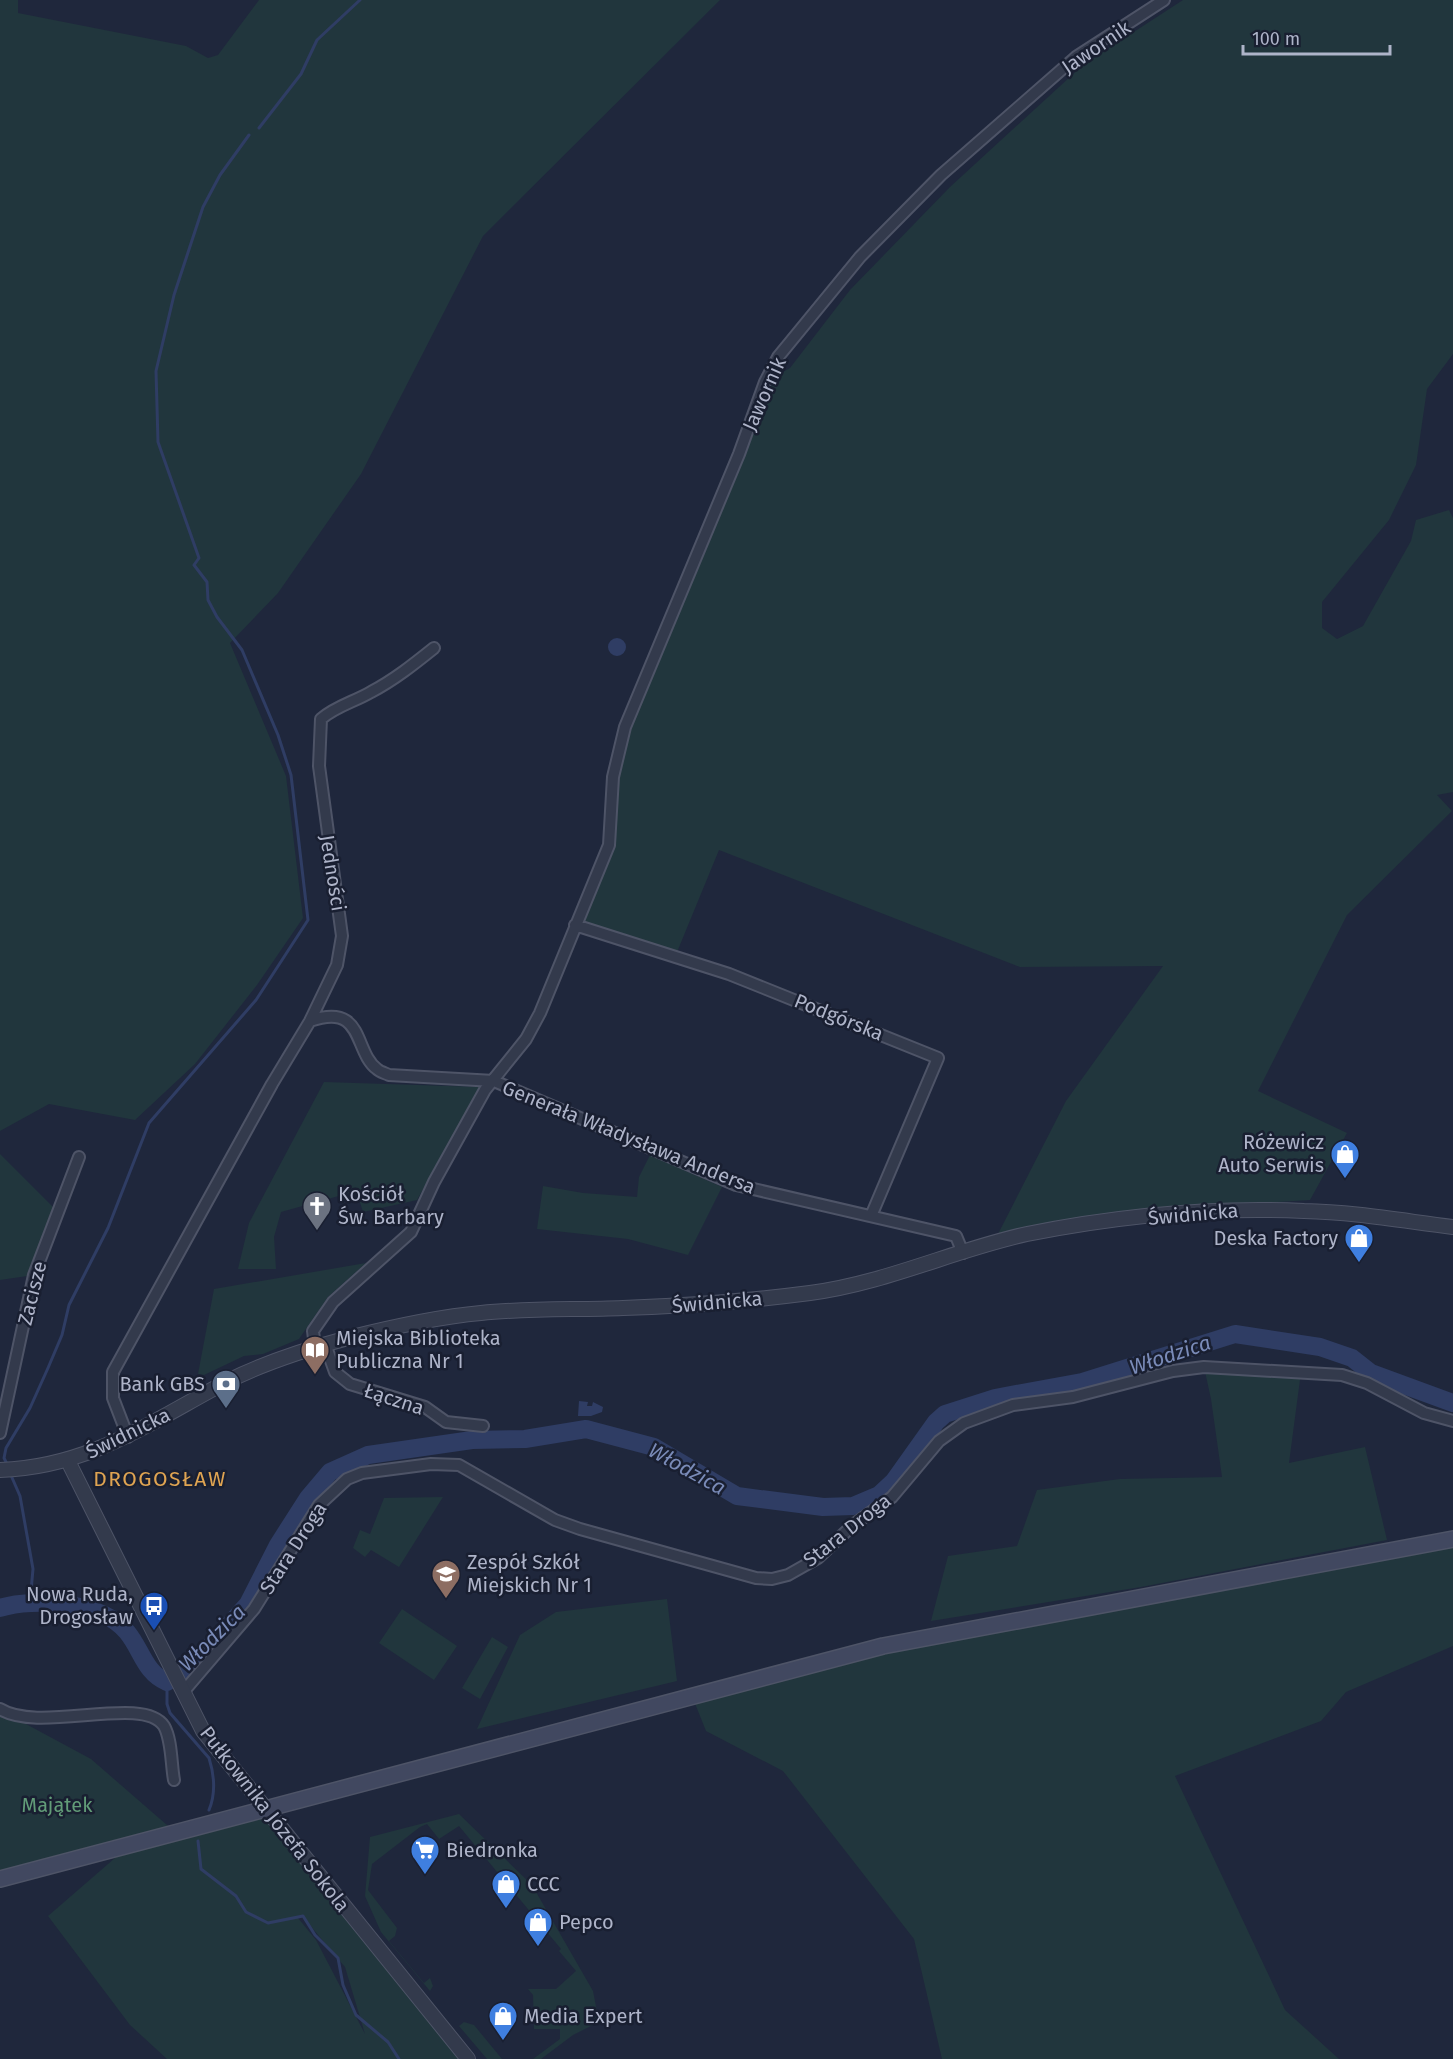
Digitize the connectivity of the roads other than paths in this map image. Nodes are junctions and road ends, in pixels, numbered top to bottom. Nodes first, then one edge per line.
1 (1164, 0) edge
2 (434, 648) dead end
3 (575, 925) junction
4 (310, 1021) junction
5 (494, 1081) junction
6 (79, 1157) dead end
7 (871, 1216) junction
8 (1453, 1227) edge
9 (963, 1253) junction
10 (320, 1345) junction
11 (1453, 1421) edge
12 (483, 1426) dead end
13 (0, 1433) edge
14 (128, 1437) junction
15 (68, 1461) junction
16 (7, 1470) edge
17 (1453, 1539) edge
18 (182, 1687) junction
19 (0, 1709) edge
20 (174, 1780) dead end
21 (264, 1809) junction
22 (0, 1879) edge
23 (468, 2059) edge

1 - 3 street, Jawornik
2 - 4 street, Jedności
3 - 5 street, Jawornik
3 - 7 street, Podgórska
4 - 5 street, Generała Władysława Andersa
4 - 14 street
5 - 7 street, Generała Władysława Andersa
5 - 10 street, Jawornik
6 - 13 street, Zacisze
7 - 9 street, Generała Władysława Andersa
8 - 9 street, Świdnicka
9 - 10 street, Świdnicka
10 - 12 street, Łączna
10 - 14 street, Świdnicka
11 - 18 street, Stara Droga
14 - 15 street, Świdnicka
15 - 16 street, Świdnicka
15 - 18 street, Pułkownika Józefa Sokola
17 - 21 main road
18 - 21 street, Pułkownika Józefa Sokola
19 - 20 street
21 - 22 main road
21 - 23 street, Pułkownika Józefa Sokola

